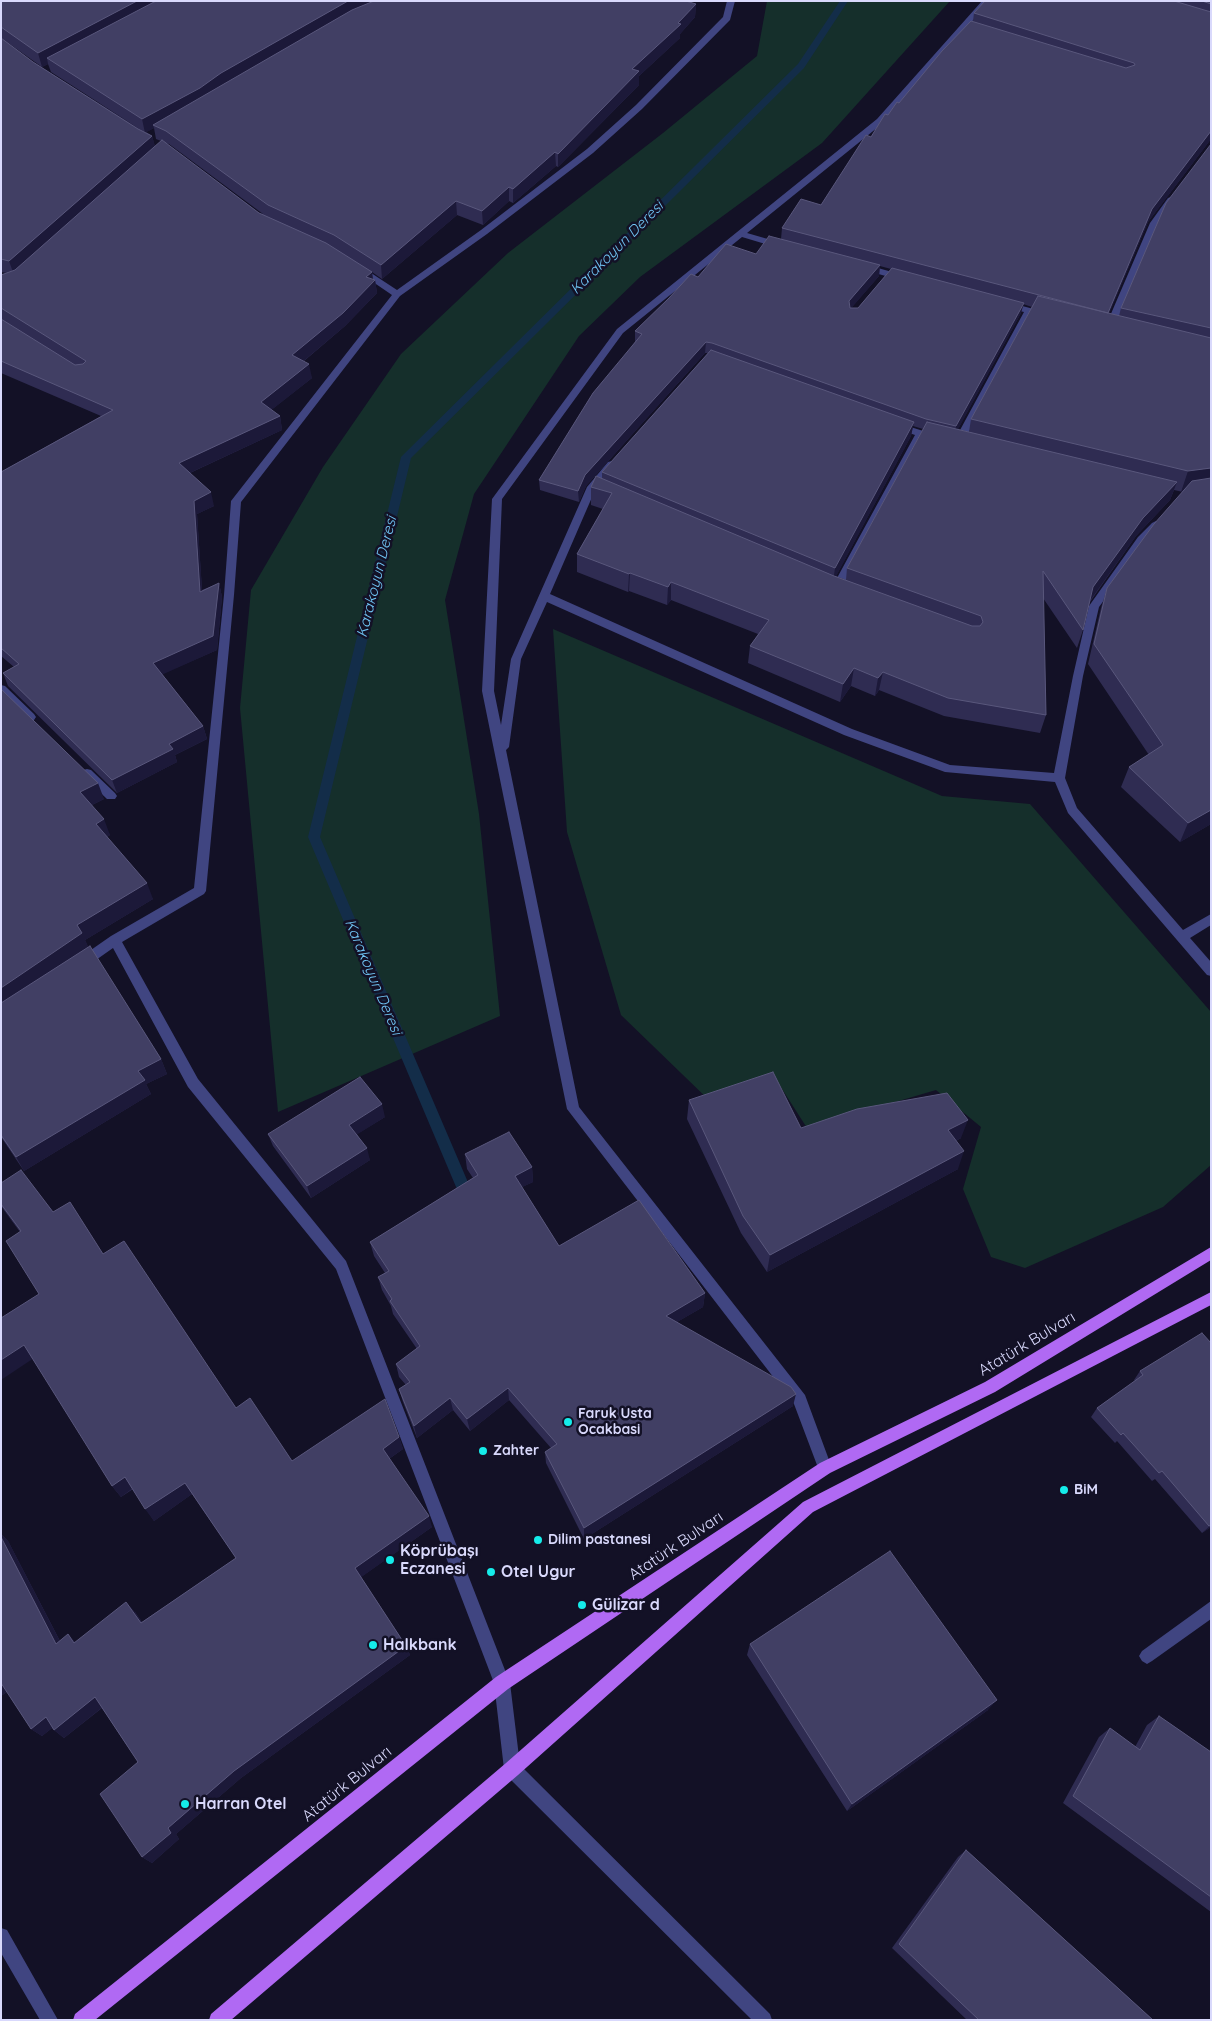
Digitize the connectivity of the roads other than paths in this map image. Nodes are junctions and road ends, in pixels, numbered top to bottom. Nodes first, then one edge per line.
1 (731, 1) edge
2 (986, 1) edge
3 (1177, 193) edge
4 (740, 234) junction
5 (795, 249) edge
6 (349, 263) edge
7 (851, 264) edge
8 (916, 281) edge
9 (397, 294) junction
10 (1001, 304) edge
11 (1029, 311) junction
12 (1055, 318) edge
13 (1108, 332) edge
14 (892, 424) edge
15 (920, 434) junction
16 (618, 458) edge
17 (1162, 519) edge
18 (836, 589) edge
19 (544, 596) junction
20 (1, 689) edge
21 (36, 722) edge
22 (501, 757) junction
23 (77, 763) edge
24 (1059, 778) junction
25 (111, 796) edge
26 (1211, 919) edge
27 (1182, 936) junction
28 (115, 940) junction
29 (75, 968) edge
30 (1211, 971) edge
31 (1211, 1253) edge
32 (1211, 1298) edge
33 (825, 1468) junction
34 (1211, 1609) edge
35 (1148, 1656) dead end
36 (502, 1683) junction
37 (512, 1769) junction
38 (1, 1936) edge
39 (50, 2020) edge
40 (80, 2020) edge
41 (218, 2020) edge
42 (764, 2020) edge

1 - 9 street
2 - 4 street
3 - 13 street
4 - 5 street
4 - 22 street
6 - 9 street
7 - 8 street
9 - 28 street
10 - 11 street
11 - 12 street
11 - 15 street
14 - 15 street
15 - 18 street
16 - 19 street
17 - 24 street
19 - 22 street
19 - 24 street
20 - 21 street
22 - 33 street
23 - 25 street
24 - 27 street
26 - 27 street
27 - 30 street
28 - 29 street
28 - 36 street
31 - 33 main road, Atatürk Bulvarı
32 - 37 main road
33 - 36 main road, Atatürk Bulvarı
34 - 35 street
36 - 37 street
36 - 40 main road, Atatürk Bulvarı
37 - 41 main road
37 - 42 street
38 - 39 street

